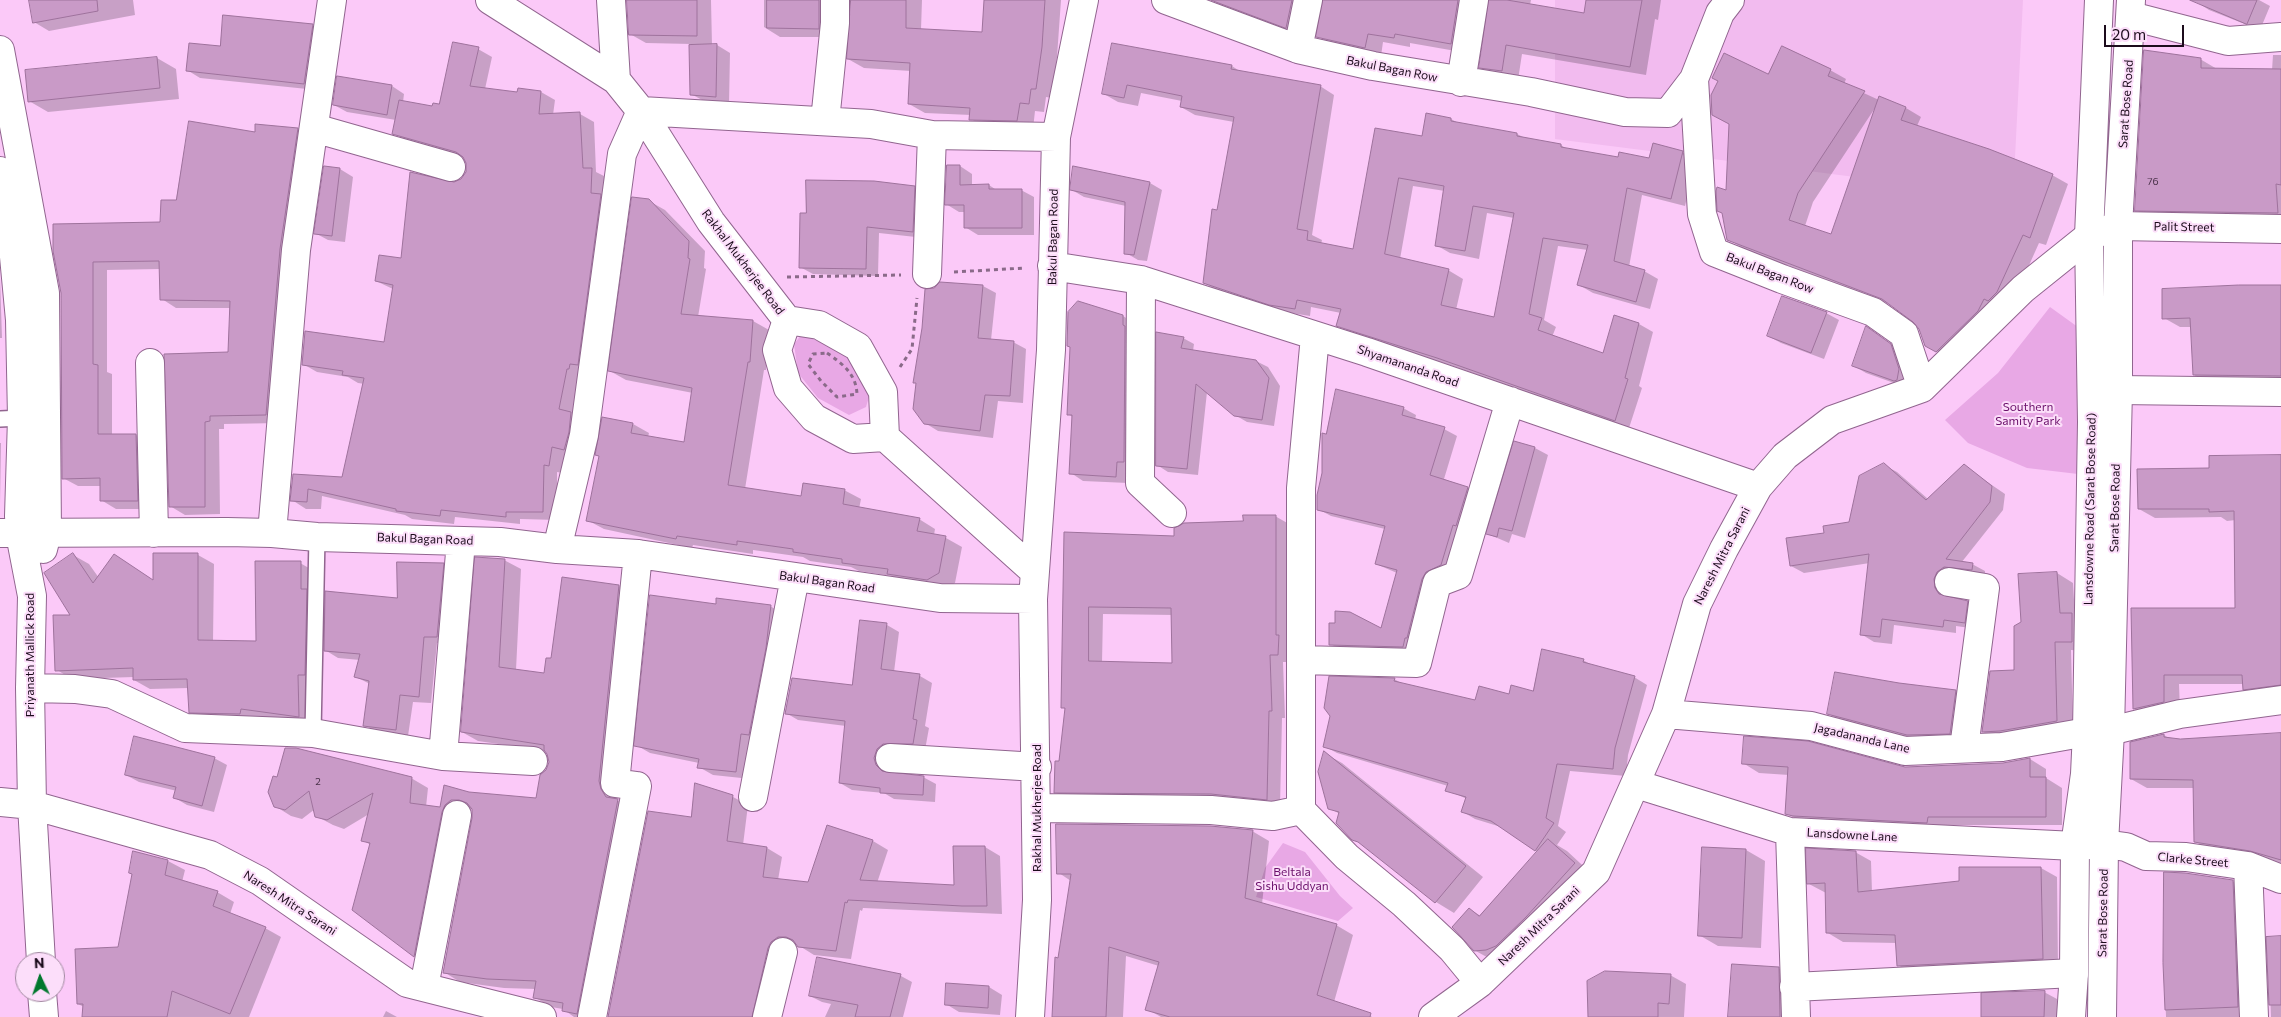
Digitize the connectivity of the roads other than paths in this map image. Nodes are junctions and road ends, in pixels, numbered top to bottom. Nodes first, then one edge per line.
1 (332, 0) edge
2 (490, 0) edge
3 (611, 0) edge
4 (835, 0) edge
5 (1084, 0) edge
6 (1166, 0) edge
7 (1308, 0) edge
8 (1474, 0) edge
9 (1730, 0) edge
10 (2099, 0) edge
11 (2131, 8) edge
12 (2281, 37) edge
13 (1298, 49) junction
14 (0, 50) edge
15 (1694, 79) junction
16 (616, 80) junction
17 (1461, 82) junction
18 (641, 110) junction
19 (825, 121) junction
20 (314, 128) junction
21 (932, 135) junction
22 (1056, 136) junction
23 (451, 167) dead end
24 (0, 171) edge
25 (2118, 226) junction
26 (2281, 229) edge
27 (2089, 236) junction
28 (7, 246) edge
29 (1052, 266) junction
30 (1140, 280) junction
31 (922, 284) road end
32 (787, 320) junction
33 (1315, 336) junction
34 (150, 363) dead end
35 (1922, 388) junction
36 (2118, 390) junction
37 (2281, 392) edge
38 (1510, 401) junction
39 (11, 418) edge
40 (885, 437) junction
41 (1758, 487) junction
42 (1172, 512) dead end
43 (10, 533) edge
44 (47, 533) junction
45 (154, 533) junction
46 (272, 533) junction
47 (317, 538) junction
48 (461, 540) junction
49 (557, 549) junction
50 (638, 554) junction
51 (1035, 572) junction
52 (795, 577) junction
53 (1949, 582) dead end
54 (32, 596) junction
55 (1033, 599) junction
56 (1300, 660) junction
57 (30, 688) junction
58 (2281, 700) edge
59 (1666, 714) junction
60 (2098, 731) junction
61 (313, 733) junction
62 (1964, 748) junction
63 (443, 756) junction
64 (890, 758) dead end
65 (532, 762) dead end
66 (1037, 767) junction
67 (1636, 784) junction
68 (753, 797) dead end
69 (0, 802) edge
70 (32, 805) junction
71 (1037, 808) junction
72 (1300, 810) junction
73 (457, 814) dead end
74 (1790, 832) junction
75 (2104, 844) junction
76 (2075, 846) junction
77 (2248, 866) junction
78 (2281, 879) edge
79 (40, 952) edge
80 (783, 952) dead end
81 (2074, 972) junction
82 (1480, 983) junction
83 (424, 987) junction
84 (1794, 987) junction
85 (43, 1002) edge
86 (507, 1013) edge
87 (44, 1017) edge
88 (542, 1017) edge
89 (592, 1017) edge
90 (767, 1017) edge
91 (1030, 1017) edge
92 (1433, 1017) edge
93 (1796, 1017) edge
94 (2071, 1017) edge
95 (2102, 1017) edge
96 (2254, 1017) edge

1 - 20 street
2 - 16 street, Rakhal Mukherjee Road
3 - 16 street
4 - 19 street
5 - 22 street, Bakul Bagan Road
6 - 13 street, Bakul Bagan Row
7 - 13 street
8 - 17 street
9 - 15 street
10 - 27 street, Lansdowne Road (Sarat Bose Road)
11 - 12 street
11 - 25 street, Sarat Bose Road
13 - 17 street, Bakul Bagan Row
14 - 44 street
15 - 17 street, Bakul Bagan Row
15 - 35 street, Bakul Bagan Row
16 - 18 street, Rakhal Mukherjee Road
18 - 19 street
18 - 32 street, Rakhal Mukherjee Road
18 - 49 street
19 - 21 street
20 - 23 street
20 - 46 street
21 - 22 street
21 - 31 street
22 - 29 street, Bakul Bagan Road
24 - 28 street, Priyanath Mallick Road
25 - 26 street, Palit Street
25 - 27 street, Palit Street
25 - 36 street, Sarat Bose Road
27 - 35 street, Naresh Mitra Sarani
27 - 60 street, Lansdowne Road (Sarat Bose Road)
28 - 39 street, Priyanath Mallick Road
29 - 30 street, Shyamananda Road
29 - 51 street, Bakul Bagan Road
30 - 33 street, Shyamananda Road
30 - 42 street
32 - 40 street
32 - 40 street, Rakhal Mukherjee Road
33 - 38 street, Shyamananda Road
33 - 56 street
34 - 45 street
35 - 41 street, Naresh Mitra Sarani
36 - 37 street
36 - 60 street, Sarat Bose Road
38 - 41 street, Shyamananda Road
38 - 56 street
39 - 43 street, Priyanath Mallick Road
40 - 51 street
41 - 59 street, Naresh Mitra Sarani
43 - 44 street, Bakul Bagan Road
43 - 54 street, Priyanath Mallick Road
44 - 45 street, Bakul Bagan Road
44 - 54 street
45 - 46 street, Bakul Bagan Road
46 - 47 street, Bakul Bagan Road
47 - 48 street, Bakul Bagan Road
47 - 61 lane
48 - 49 street, Bakul Bagan Road
48 - 63 street
49 - 50 street, Bakul Bagan Road
50 - 52 street, Bakul Bagan Road
50 - 89 street
51 - 55 street, Bakul Bagan Road
52 - 55 street, Bakul Bagan Road
52 - 68 street
53 - 62 street
54 - 57 street, Priyanath Mallick Road
55 - 66 street, Rakhal Mukherjee Road
56 - 72 street
57 - 61 street
57 - 70 street, Priyanath Mallick Road
58 - 60 street, Jagadananda Lane
59 - 62 street, Jagadananda Lane
59 - 67 street, Naresh Mitra Sarani
60 - 62 street, Jagadananda Lane
60 - 75 street, Sarat Bose Road
60 - 76 street, Lansdowne Road (Sarat Bose Road)
61 - 63 street
63 - 65 street
64 - 66 street
66 - 71 street, Rakhal Mukherjee Road
67 - 74 street, Lansdowne Lane
67 - 82 street, Naresh Mitra Sarani
69 - 70 street, Naresh Mitra Sarani
70 - 79 street, Priyanath Mallick Road
70 - 83 street, Naresh Mitra Sarani
71 - 72 street
71 - 91 street, Rakhal Mukherjee Road
72 - 82 street
73 - 83 street
74 - 76 street, Lansdowne Lane
74 - 84 street
75 - 76 street, Clarke Street
75 - 77 street, Clarke Street
75 - 95 street, Sarat Bose Road
76 - 81 street, Lansdowne Road (Sarat Bose Road)
77 - 78 street, Clarke Street
77 - 96 street
80 - 90 street
81 - 84 street
81 - 94 street, Lansdowne Road (Sarat Bose Road)
82 - 92 street, Naresh Mitra Sarani
83 - 86 street, Naresh Mitra Sarani
84 - 93 street
85 - 87 street
86 - 88 street, Naresh Mitra Sarani

